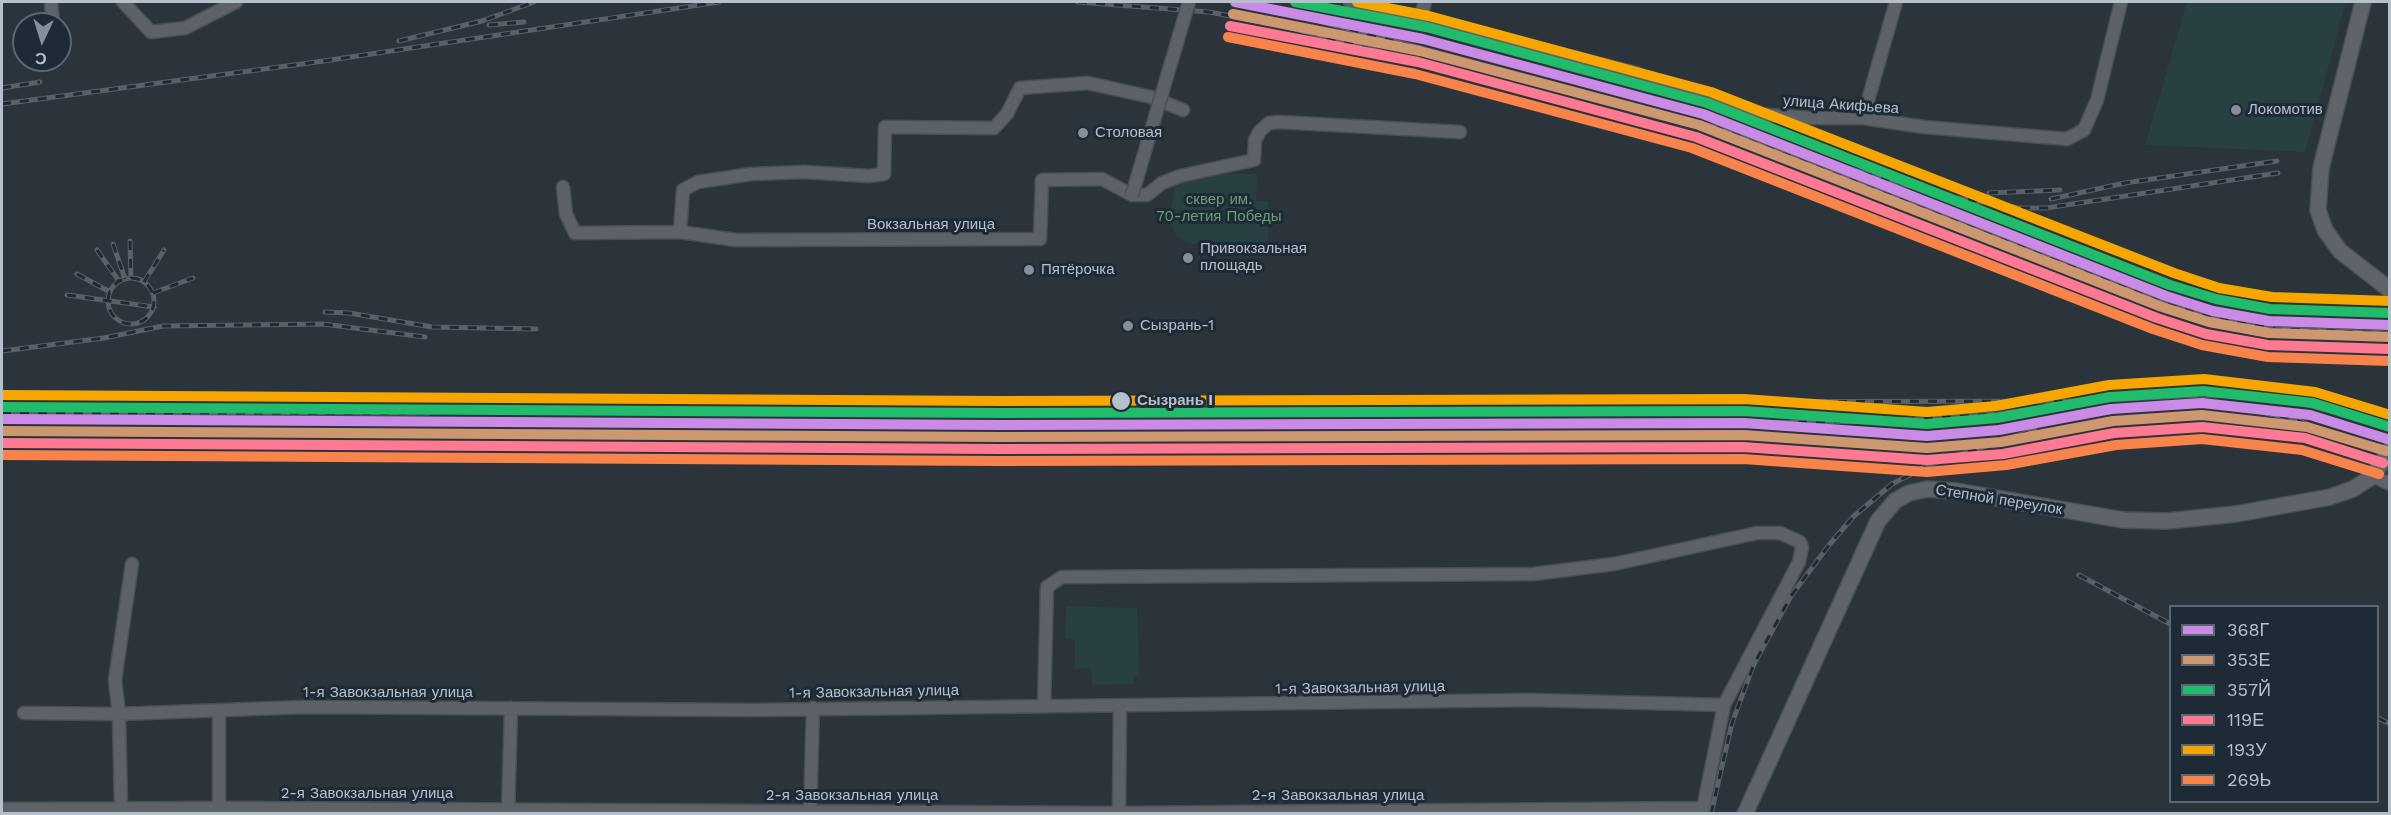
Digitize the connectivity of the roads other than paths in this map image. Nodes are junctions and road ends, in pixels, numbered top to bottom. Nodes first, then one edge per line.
1 (123, 2) edge
2 (236, 2) edge
3 (1188, 2) edge
4 (1350, 2) edge
5 (1425, 2) edge
6 (1896, 2) edge
7 (2121, 2) edge
8 (2363, 2) edge
9 (1420, 19) junction
10 (1183, 110) dead end
11 (1863, 118) junction
12 (1460, 132) dead end
13 (562, 187) dead end
14 (1127, 192) junction
15 (680, 232) junction
16 (2390, 290) edge
17 (2390, 450) edge
18 (2373, 476) junction
19 (2390, 484) edge
20 (132, 564) dead end
21 (1724, 705) junction
22 (1044, 706) junction
23 (1120, 706) junction
24 (511, 708) junction
25 (813, 708) junction
26 (219, 710) junction
27 (24, 713) dead end
28 (119, 714) junction
29 (121, 808) junction
30 (2, 809) edge
31 (225, 810) edge
32 (1703, 811) edge
33 (508, 812) edge
34 (810, 812) edge
35 (1119, 813) edge
36 (1745, 813) edge

1 - 2 street
3 - 14 street, bridge
4 - 9 street, улица Акифьева
5 - 9 street
6 - 11 street
7 - 11 street, улица Акифьева
8 - 16 main road
9 - 11 street, улица Акифьева
10 - 15 street
12 - 14 street
13 - 15 street, Вокзальная улица
14 - 15 street, Вокзальная улица
17 - 18 main road
18 - 19 street
18 - 36 main road, Степной переулок
20 - 28 street
21 - 22 street
21 - 23 street, 1-я Завокзальная улица
21 - 32 street
22 - 23 street, 1-я Завокзальная улица
22 - 25 street, 1-я Завокзальная улица
23 - 35 street
24 - 25 street, 1-я Завокзальная улица
24 - 26 street, 1-я Завокзальная улица
24 - 33 street
25 - 34 street
26 - 28 street, 1-я Завокзальная улица
26 - 31 street
27 - 28 street, 1-я Завокзальная улица
28 - 29 street
29 - 30 street, 2-я Завокзальная улица
29 - 31 street, 2-я Завокзальная улица
31 - 33 street, 2-я Завокзальная улица
32 - 35 street, 2-я Завокзальная улица
33 - 34 street, 2-я Завокзальная улица
34 - 35 street, 2-я Завокзальная улица

